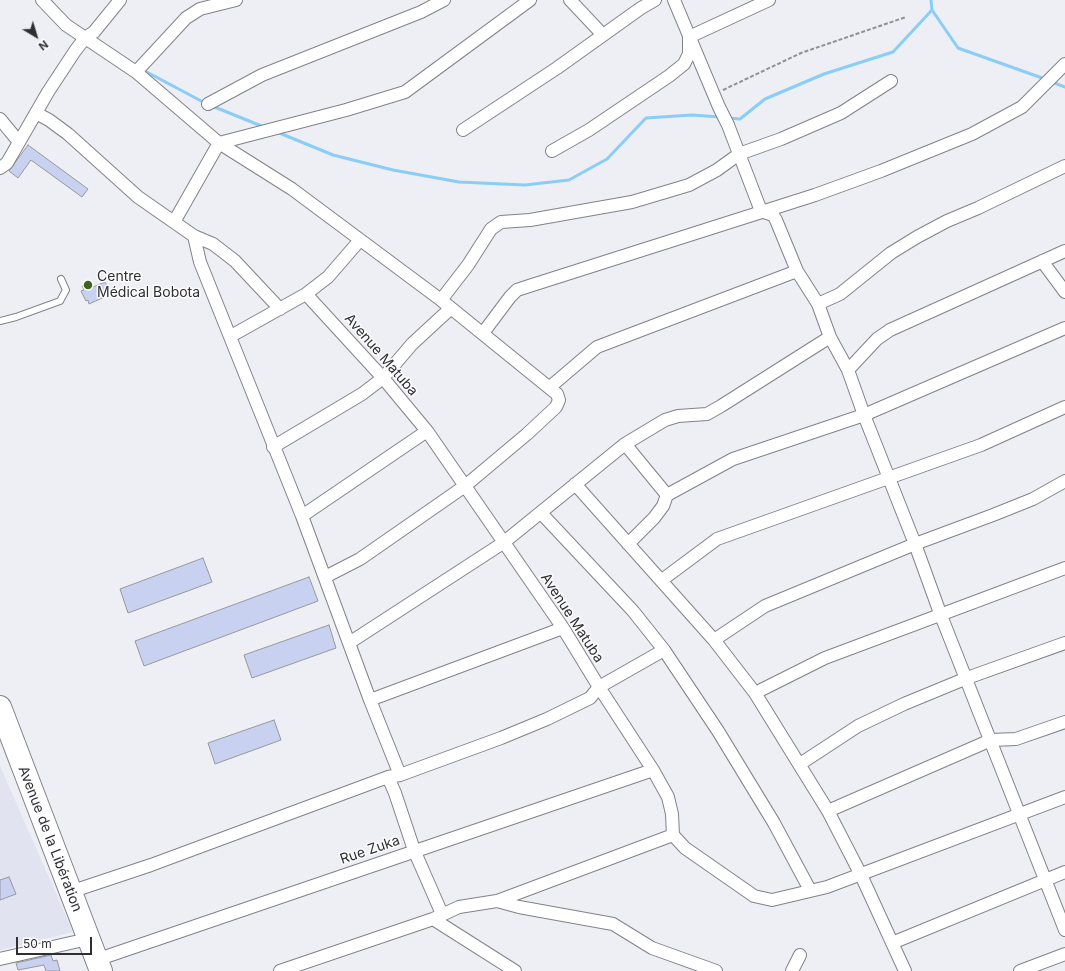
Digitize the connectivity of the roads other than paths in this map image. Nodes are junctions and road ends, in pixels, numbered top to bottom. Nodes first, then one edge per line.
1 (120, 0) edge
2 (236, 0) edge
3 (444, 0) edge
4 (530, 0) edge
5 (570, 0) edge
6 (656, 0) edge
7 (674, 0) edge
8 (769, 0) edge
9 (46, 1) edge
10 (603, 35) junction
11 (689, 37) junction
12 (85, 38) junction
13 (1065, 64) edge
14 (136, 72) junction
15 (890, 81) dead end
16 (208, 104) dead end
17 (36, 113) junction
18 (0, 120) edge
19 (463, 130) dead end
20 (19, 142) junction
21 (219, 143) junction
22 (552, 151) dead end
23 (739, 154) junction
24 (1065, 166) edge
25 (1, 168) edge
26 (761, 211) junction
27 (174, 222) junction
28 (194, 236) junction
29 (360, 240) junction
30 (1065, 251) edge
31 (1042, 261) junction
32 (797, 270) junction
33 (61, 279) dead end
34 (1065, 292) edge
35 (306, 294) junction
36 (441, 300) junction
37 (818, 304) junction
38 (451, 308) junction
39 (280, 309) junction
40 (0, 321) edge
41 (1065, 328) edge
42 (483, 333) junction
43 (231, 336) junction
44 (830, 337) junction
45 (848, 370) junction
46 (383, 378) junction
47 (550, 387) junction
48 (1065, 407) edge
49 (864, 415) junction
50 (427, 431) junction
51 (626, 444) junction
52 (273, 447) junction
53 (889, 479) junction
54 (1065, 481) edge
55 (575, 484) junction
56 (465, 486) junction
57 (667, 495) junction
58 (541, 513) junction
59 (302, 516) junction
60 (503, 543) junction
61 (628, 544) junction
62 (915, 544) junction
63 (1065, 568) edge
64 (325, 577) junction
65 (662, 580) junction
66 (940, 614) junction
67 (563, 628) junction
68 (714, 640) junction
69 (349, 643) junction
70 (1065, 643) edge
71 (664, 650) junction
72 (967, 678) junction
73 (598, 687) junction
74 (755, 694) junction
75 (370, 700) junction
76 (0, 707) edge
77 (1065, 722) edge
78 (991, 740) junction
79 (800, 764) junction
80 (653, 770) junction
81 (394, 776) junction
82 (1065, 797) edge
83 (828, 811) junction
84 (1019, 815) junction
85 (673, 835) junction
86 (414, 850) junction
87 (1065, 872) edge
88 (861, 875) junction
89 (1045, 879) junction
90 (810, 890) junction
91 (70, 892) junction
92 (497, 901) junction
93 (437, 917) junction
94 (1065, 930) edge
95 (88, 939) junction
96 (892, 943) junction
97 (1065, 954) edge
98 (800, 955) dead end
99 (0, 959) edge
100 (99, 965) edge
101 (280, 971) edge
102 (512, 971) edge
103 (716, 971) edge
104 (792, 971) edge
105 (905, 971) edge
106 (1020, 971) edge

1 - 12 street
2 - 14 street
3 - 16 street
4 - 21 street
5 - 10 street
6 - 10 street
7 - 11 street
8 - 11 street
9 - 12 street
10 - 19 street
11 - 22 street
11 - 23 street
12 - 14 street
12 - 17 street
13 - 26 street
14 - 21 street
15 - 23 street
17 - 20 street
17 - 27 street
18 - 20 street
20 - 25 street
21 - 27 street
21 - 29 street
23 - 26 street
23 - 36 street
24 - 37 street
26 - 32 street
26 - 42 street
27 - 28 street
28 - 39 street
28 - 43 street
29 - 35 street
29 - 36 street
30 - 31 street
31 - 34 street
31 - 45 street
32 - 37 street
32 - 47 street
33 - 40 lane
35 - 39 street
35 - 46 street, Avenue Matuba
36 - 38 street
37 - 44 street
38 - 42 street
38 - 46 street
39 - 43 street
41 - 49 street
42 - 47 street
43 - 52 street
44 - 45 street
44 - 51 street
45 - 49 street
46 - 50 street, Avenue Matuba
46 - 52 street
47 - 56 street
48 - 53 street
49 - 53 street
49 - 57 street
50 - 56 street, Avenue Matuba
50 - 59 street
51 - 55 street
51 - 57 street
52 - 59 street
53 - 62 street
53 - 65 street
54 - 62 street
55 - 58 street
55 - 61 street
56 - 60 street, Avenue Matuba
56 - 64 street
57 - 61 street
58 - 60 street
58 - 71 street
59 - 64 street
60 - 67 street, Avenue Matuba
60 - 69 street
61 - 65 street
62 - 66 street
62 - 68 street
63 - 66 street
64 - 69 street
65 - 68 street
66 - 72 street
66 - 74 street
67 - 73 street, Avenue Matuba
67 - 75 street
68 - 74 street
69 - 75 street
70 - 72 street
71 - 73 street
71 - 90 street
72 - 78 street
72 - 79 street
73 - 80 street, Avenue Matuba
73 - 81 street
74 - 79 street
75 - 81 street
76 - 91 highway, Avenue de la Libération
77 - 78 street
78 - 83 street
78 - 84 street
79 - 83 street
80 - 85 street, Avenue Matuba
80 - 86 street, Rue Zuka
81 - 86 street
81 - 91 street
82 - 84 street
83 - 88 street
84 - 88 street
84 - 89 street
85 - 90 street
85 - 92 street
86 - 93 street
86 - 100 street, Rue Zuka
87 - 89 street
88 - 90 street
88 - 96 street
89 - 94 street
89 - 96 street
91 - 95 highway, Avenue de la Libération
92 - 93 street
92 - 103 street
93 - 101 street
93 - 102 street
95 - 99 street
95 - 100 highway, Avenue de la Libération
96 - 105 street
97 - 106 street
98 - 104 street

